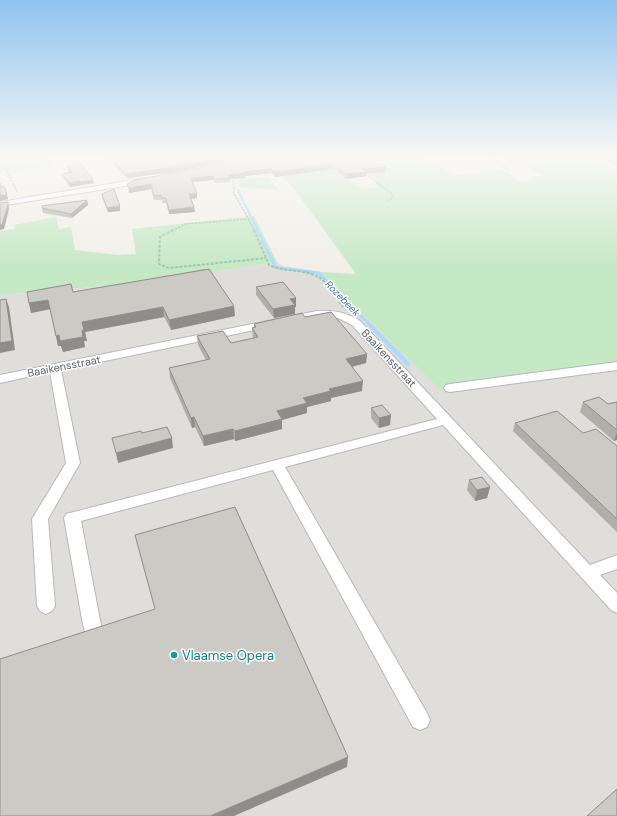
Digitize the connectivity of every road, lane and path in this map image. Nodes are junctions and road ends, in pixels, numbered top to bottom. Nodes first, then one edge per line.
1 (18, 194) edge
2 (62, 194) edge
3 (235, 194) edge
4 (392, 194) edge
5 (22, 201) junction
6 (387, 201) dead end
7 (0, 204) edge
8 (249, 219) junction
9 (266, 258) junction
10 (346, 316) junction
11 (617, 366) edge
12 (55, 368) junction
13 (0, 379) edge
14 (450, 388) dead end
15 (447, 420) junction
16 (276, 465) junction
17 (617, 562) edge
18 (587, 573) junction
19 (617, 605) edge
20 (46, 606) dead end
21 (92, 625) dead end
22 (420, 720) dead end

1 - 5 path
2 - 5 street
3 - 8 path
4 - 6 path
5 - 7 street
8 - 9 path
8 - 9 path
9 - 10 path
10 - 12 street, Baaikensstraat
10 - 15 street, Baaikensstraat
11 - 14 street
12 - 13 street, Baaikensstraat
12 - 20 street
15 - 16 street
15 - 18 street, Baaikensstraat
16 - 21 street
16 - 22 street
17 - 18 street
18 - 19 street, Baaikensstraat

